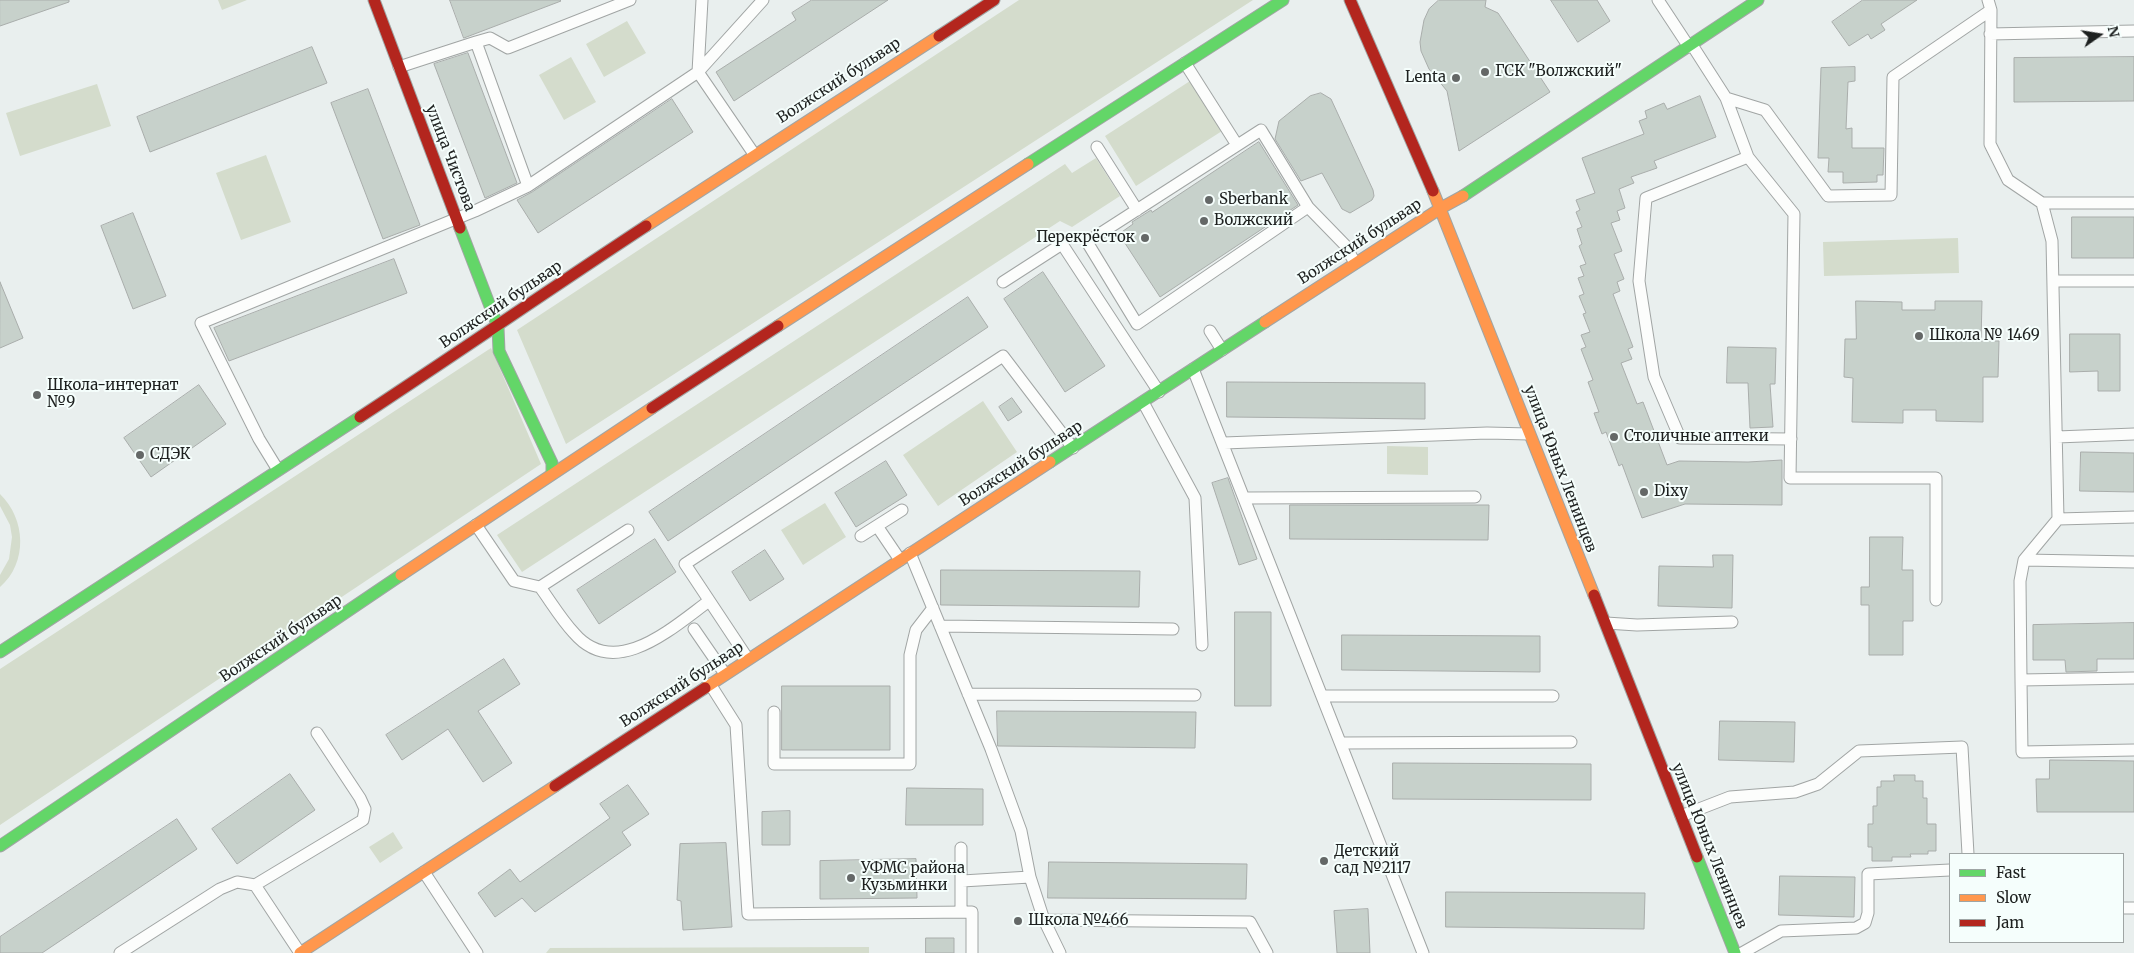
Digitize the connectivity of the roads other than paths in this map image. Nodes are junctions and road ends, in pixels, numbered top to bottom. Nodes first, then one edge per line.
1 (374, 0) edge
2 (630, 0) edge
3 (702, 0) edge
4 (763, 0) edge
5 (994, 0) edge
6 (1283, 0) edge
7 (1350, 0) edge
8 (1658, 0) edge
9 (1758, 0) edge
10 (1989, 5) edge
11 (2134, 31) edge
12 (1990, 34) junction
13 (476, 42) junction
14 (1691, 46) junction
15 (1185, 63) junction
16 (399, 67) junction
17 (698, 72) junction
18 (1726, 98) junction
19 (1237, 145) junction
20 (1097, 147) dead end
21 (754, 154) junction
22 (1748, 157) junction
23 (528, 186) junction
24 (2042, 203) junction
25 (2134, 203) edge
26 (1308, 207) junction
27 (1441, 208) junction
28 (1137, 210) junction
29 (457, 219) junction
30 (1355, 262) junction
31 (2053, 281) junction
32 (2134, 281) edge
33 (1003, 282) dead end
34 (510, 317) junction
35 (498, 326) junction
36 (1210, 331) dead end
37 (510, 341) dead end
38 (1222, 350) junction
39 (1193, 369) junction
40 (1159, 392) junction
41 (1143, 402) junction
42 (1530, 434) junction
43 (2134, 434) edge
44 (2057, 437) junction
45 (1791, 439) junction
46 (1224, 443) junction
47 (1073, 448) junction
48 (562, 450) dead end
49 (580, 457) junction
50 (278, 470) junction
51 (552, 474) junction
52 (1475, 497) dead end
53 (1245, 498) junction
54 (902, 510) dead end
55 (2134, 517) edge
56 (2058, 519) junction
57 (476, 525) junction
58 (877, 526) junction
59 (628, 530) dead end
60 (861, 536) dead end
61 (910, 553) junction
62 (900, 560) junction
63 (2024, 560) junction
64 (2134, 562) edge
65 (540, 587) junction
66 (1936, 600) dead end
67 (709, 601) junction
68 (933, 608) junction
69 (1732, 622) dead end
70 (1604, 623) junction
71 (940, 626) junction
72 (694, 629) dead end
73 (1174, 629) dead end
74 (1202, 645) dead end
75 (0, 652) edge
76 (748, 659) junction
77 (725, 674) junction
78 (2134, 678) edge
79 (2021, 680) junction
80 (710, 684) junction
81 (968, 694) junction
82 (1195, 695) dead end
83 (1322, 696) junction
84 (1553, 696) dead end
85 (774, 712) dead end
86 (318, 733) dead end
87 (1571, 742) dead end
88 (1341, 743) junction
89 (2134, 750) edge
90 (1681, 816) junction
91 (0, 846) edge
92 (961, 848) dead end
93 (1968, 853) edge
94 (1949, 870) edge
95 (424, 872) junction
96 (1030, 877) junction
97 (962, 880) junction
98 (255, 885) junction
99 (961, 912) junction
100 (1044, 920) junction
101 (120, 953) edge
102 (300, 953) edge
103 (477, 953) edge
104 (972, 953) edge
105 (1060, 953) edge
106 (1267, 953) edge
107 (1423, 953) edge
108 (1735, 953) edge
109 (1742, 953) edge

1 - 16 main road, улица Чистова
2 - 13 lane
3 - 17 lane
4 - 17 lane
5 - 21 main road, Волжский бульвар
6 - 15 main road, Волжский бульвар
7 - 27 main road, улица Юных Ленинцев
8 - 14 lane
9 - 14 main road, Волжский бульвар
10 - 12 lane
10 - 18 lane
11 - 12 lane
12 - 24 lane
13 - 16 lane
13 - 23 lane
14 - 18 lane
14 - 27 main road, Волжский бульвар
15 - 19 lane
15 - 49 main road, Волжский бульвар
16 - 29 main road, улица Чистова
17 - 21 lane
17 - 23 lane
18 - 22 lane
19 - 26 lane
19 - 28 lane
20 - 28 lane
21 - 34 main road, Волжский бульвар
22 - 45 lane
22 - 45 lane
23 - 29 lane
24 - 25 lane
24 - 31 lane
26 - 28 lane
26 - 30 lane
27 - 30 main road, Волжский бульвар
27 - 42 main road, улица Юных Ленинцев
29 - 35 main road, улица Чистова
29 - 50 lane
30 - 38 main road, Волжский бульвар
31 - 32 lane
31 - 44 lane
33 - 40 lane
34 - 35 main road, Волжский бульвар
34 - 37 main road
35 - 50 main road, Волжский бульвар
35 - 51 main road, улица Чистова
36 - 38 lane
38 - 39 main road, Волжский бульвар
39 - 40 main road, Волжский бульвар
39 - 46 lane
40 - 41 main road, Волжский бульвар
41 - 47 main road, Волжский бульвар
41 - 74 lane
42 - 46 lane
42 - 70 main road, улица Юных Ленинцев
43 - 44 lane
44 - 56 lane
45 - 66 lane
46 - 53 lane
47 - 61 main road, Волжский бульвар
47 - 67 lane
48 - 49 main road
49 - 51 main road, Волжский бульвар
50 - 75 main road, Волжский бульвар
51 - 57 main road, Волжский бульвар
52 - 53 lane
53 - 83 lane
54 - 58 lane
55 - 56 lane
56 - 63 lane
57 - 65 lane
57 - 91 main road, Волжский бульвар
58 - 60 lane
58 - 62 lane
59 - 65 lane
61 - 62 main road, Волжский бульвар
61 - 68 lane
62 - 76 main road, Волжский бульвар
63 - 64 lane
63 - 79 lane
65 - 67 lane
67 - 76 lane
68 - 71 lane
68 - 85 lane
69 - 70 lane
70 - 90 main road, улица Юных Ленинцев
71 - 73 lane
71 - 81 lane
72 - 77 lane
76 - 77 main road, Волжский бульвар
77 - 80 main road, Волжский бульвар
78 - 79 lane
79 - 89 lane
80 - 95 main road, Волжский бульвар
80 - 99 lane
81 - 82 lane
81 - 96 lane
83 - 84 lane
83 - 88 lane
86 - 98 lane
87 - 88 lane
88 - 107 lane
90 - 93 lane
90 - 108 main road, улица Юных Ленинцев
92 - 97 lane
94 - 109 lane
95 - 102 main road, Волжский бульвар
95 - 103 lane
96 - 97 lane
96 - 100 lane
97 - 99 lane
98 - 101 lane
98 - 102 lane
99 - 104 lane
100 - 105 lane
100 - 106 lane

